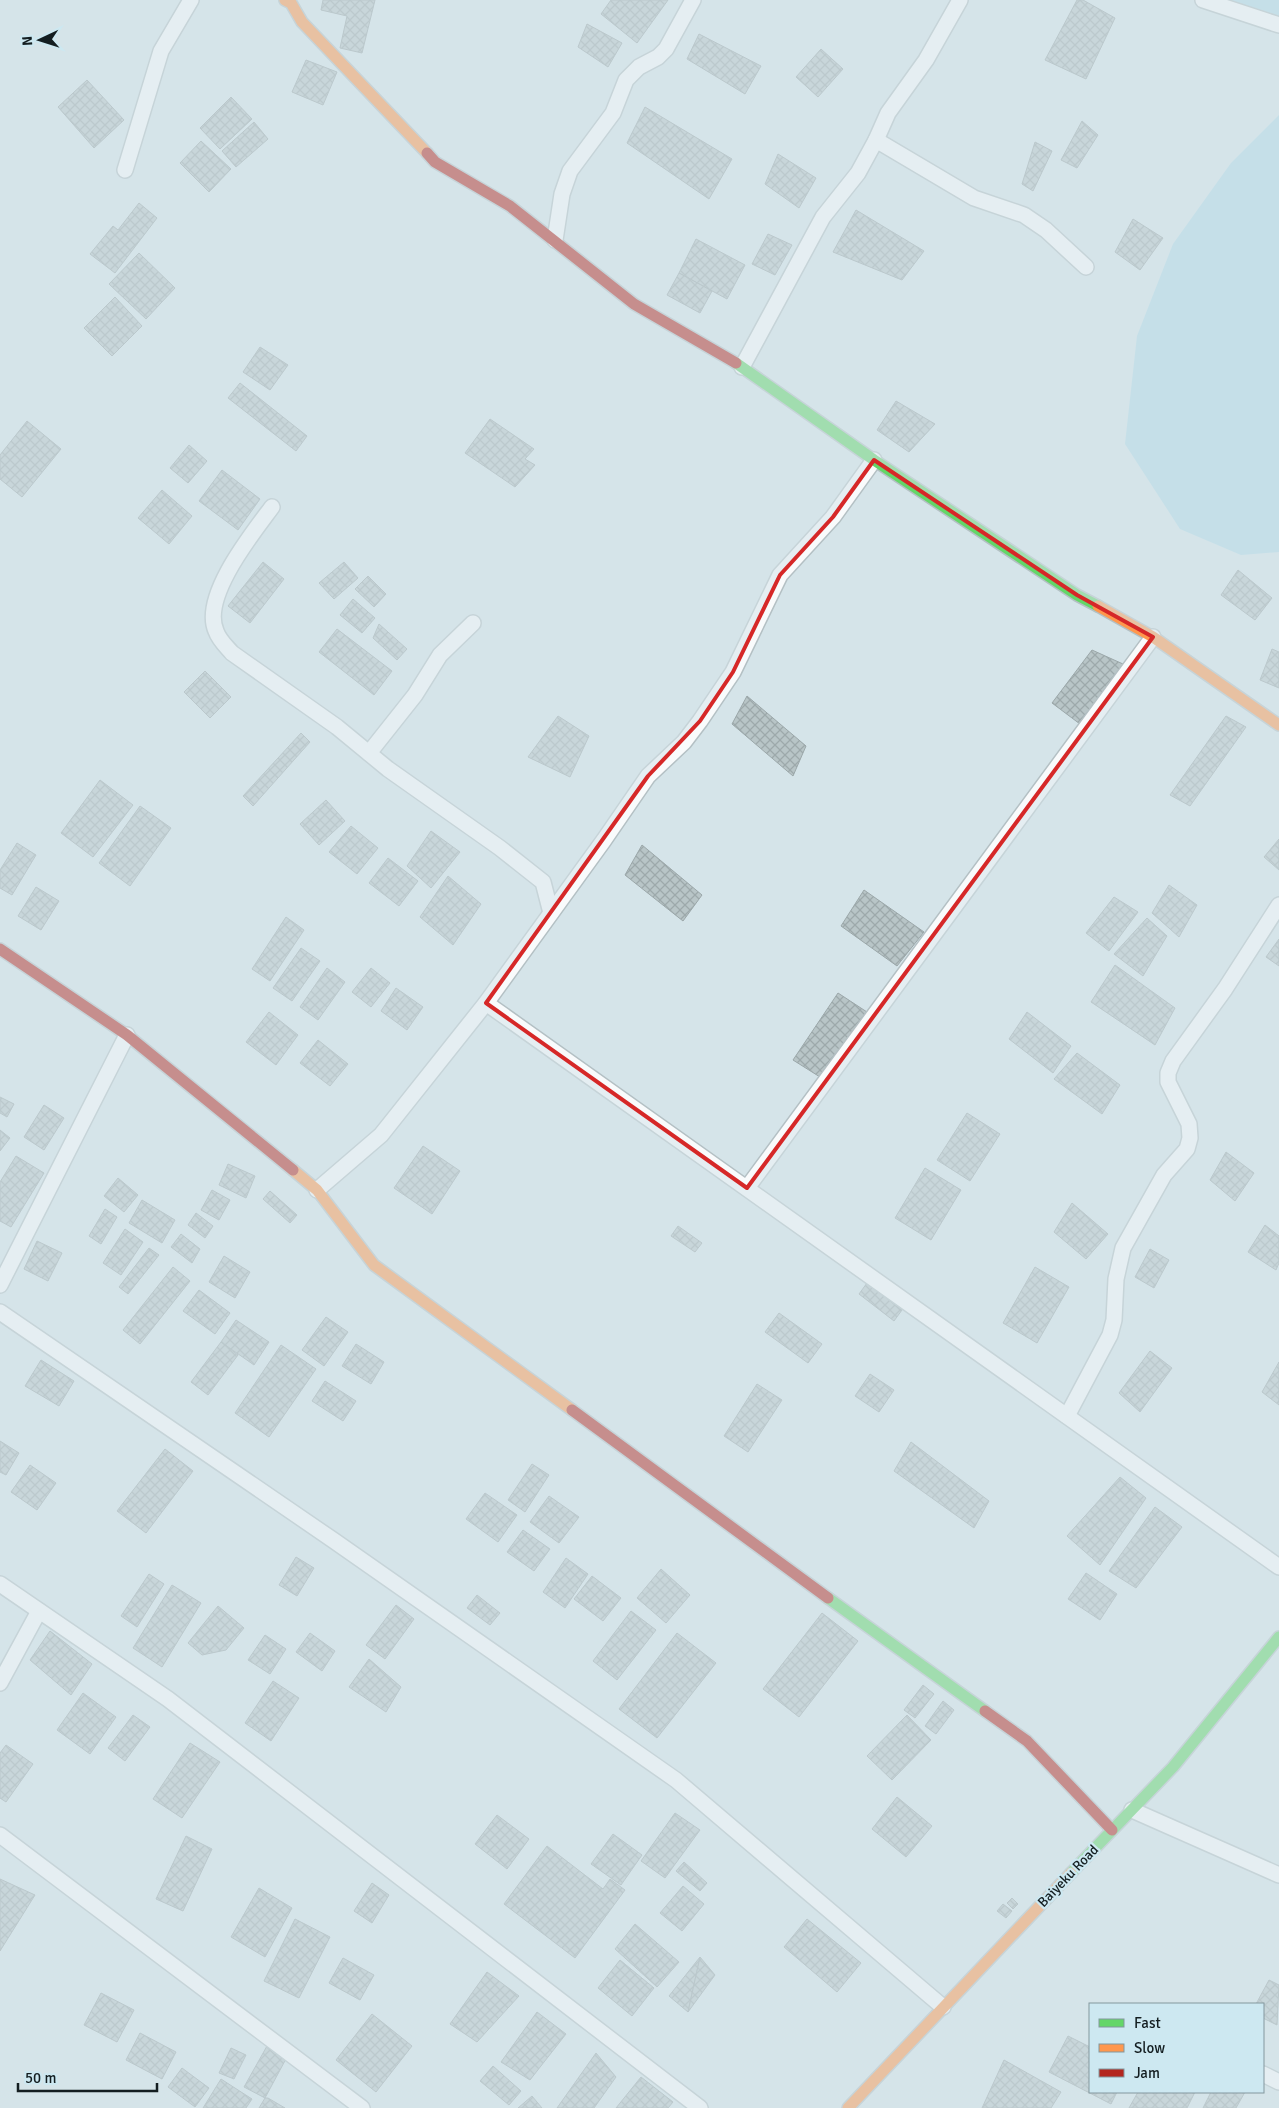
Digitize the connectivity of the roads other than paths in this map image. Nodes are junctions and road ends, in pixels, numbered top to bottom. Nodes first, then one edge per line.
1 (191, 0) edge
2 (693, 0) edge
3 (960, 0) edge
4 (1203, 0) edge
5 (290, 1) edge
6 (1279, 25) edge
7 (876, 140) junction
8 (125, 170) dead end
9 (555, 240) junction
10 (1086, 267) dead end
11 (742, 367) junction
12 (874, 460) junction
13 (272, 507) dead end
14 (473, 623) dead end
15 (1153, 637) junction
16 (1279, 725) edge
17 (368, 753) junction
18 (1279, 905) edge
19 (551, 913) junction
20 (2, 957) edge
21 (486, 1003) junction
22 (127, 1035) junction
23 (747, 1188) junction
24 (317, 1190) junction
25 (0, 1285) edge
26 (0, 1312) edge
27 (1066, 1416) junction
28 (1279, 1567) edge
29 (0, 1584) edge
30 (39, 1611) junction
31 (1279, 1637) edge
32 (0, 1683) edge
33 (1132, 1810) junction
34 (1112, 1830) junction
35 (0, 1835) edge
36 (1279, 1875) edge
37 (943, 2007) junction
38 (1264, 2074) edge
39 (1279, 2081) edge
40 (362, 2108) edge
41 (700, 2108) edge
42 (848, 2108) edge

1 - 8 street
2 - 9 street
3 - 7 street
4 - 6 street
5 - 9 street
7 - 10 street
7 - 11 street
9 - 11 street
11 - 12 street
12 - 15 street
12 - 19 street
13 - 17 street
14 - 17 street
15 - 16 street
15 - 23 street
17 - 19 street
18 - 27 street
19 - 21 street
20 - 22 street
21 - 23 street
21 - 24 street
22 - 24 street
22 - 25 street
23 - 27 street
24 - 34 street
26 - 37 street
27 - 28 street
29 - 30 street
30 - 32 street
30 - 41 street
31 - 33 street, Baiyeku Road
33 - 34 street, Baiyeku Road
33 - 36 street
34 - 37 street, Baiyeku Road
35 - 40 street
37 - 42 street, Baiyeku Road
38 - 39 street

